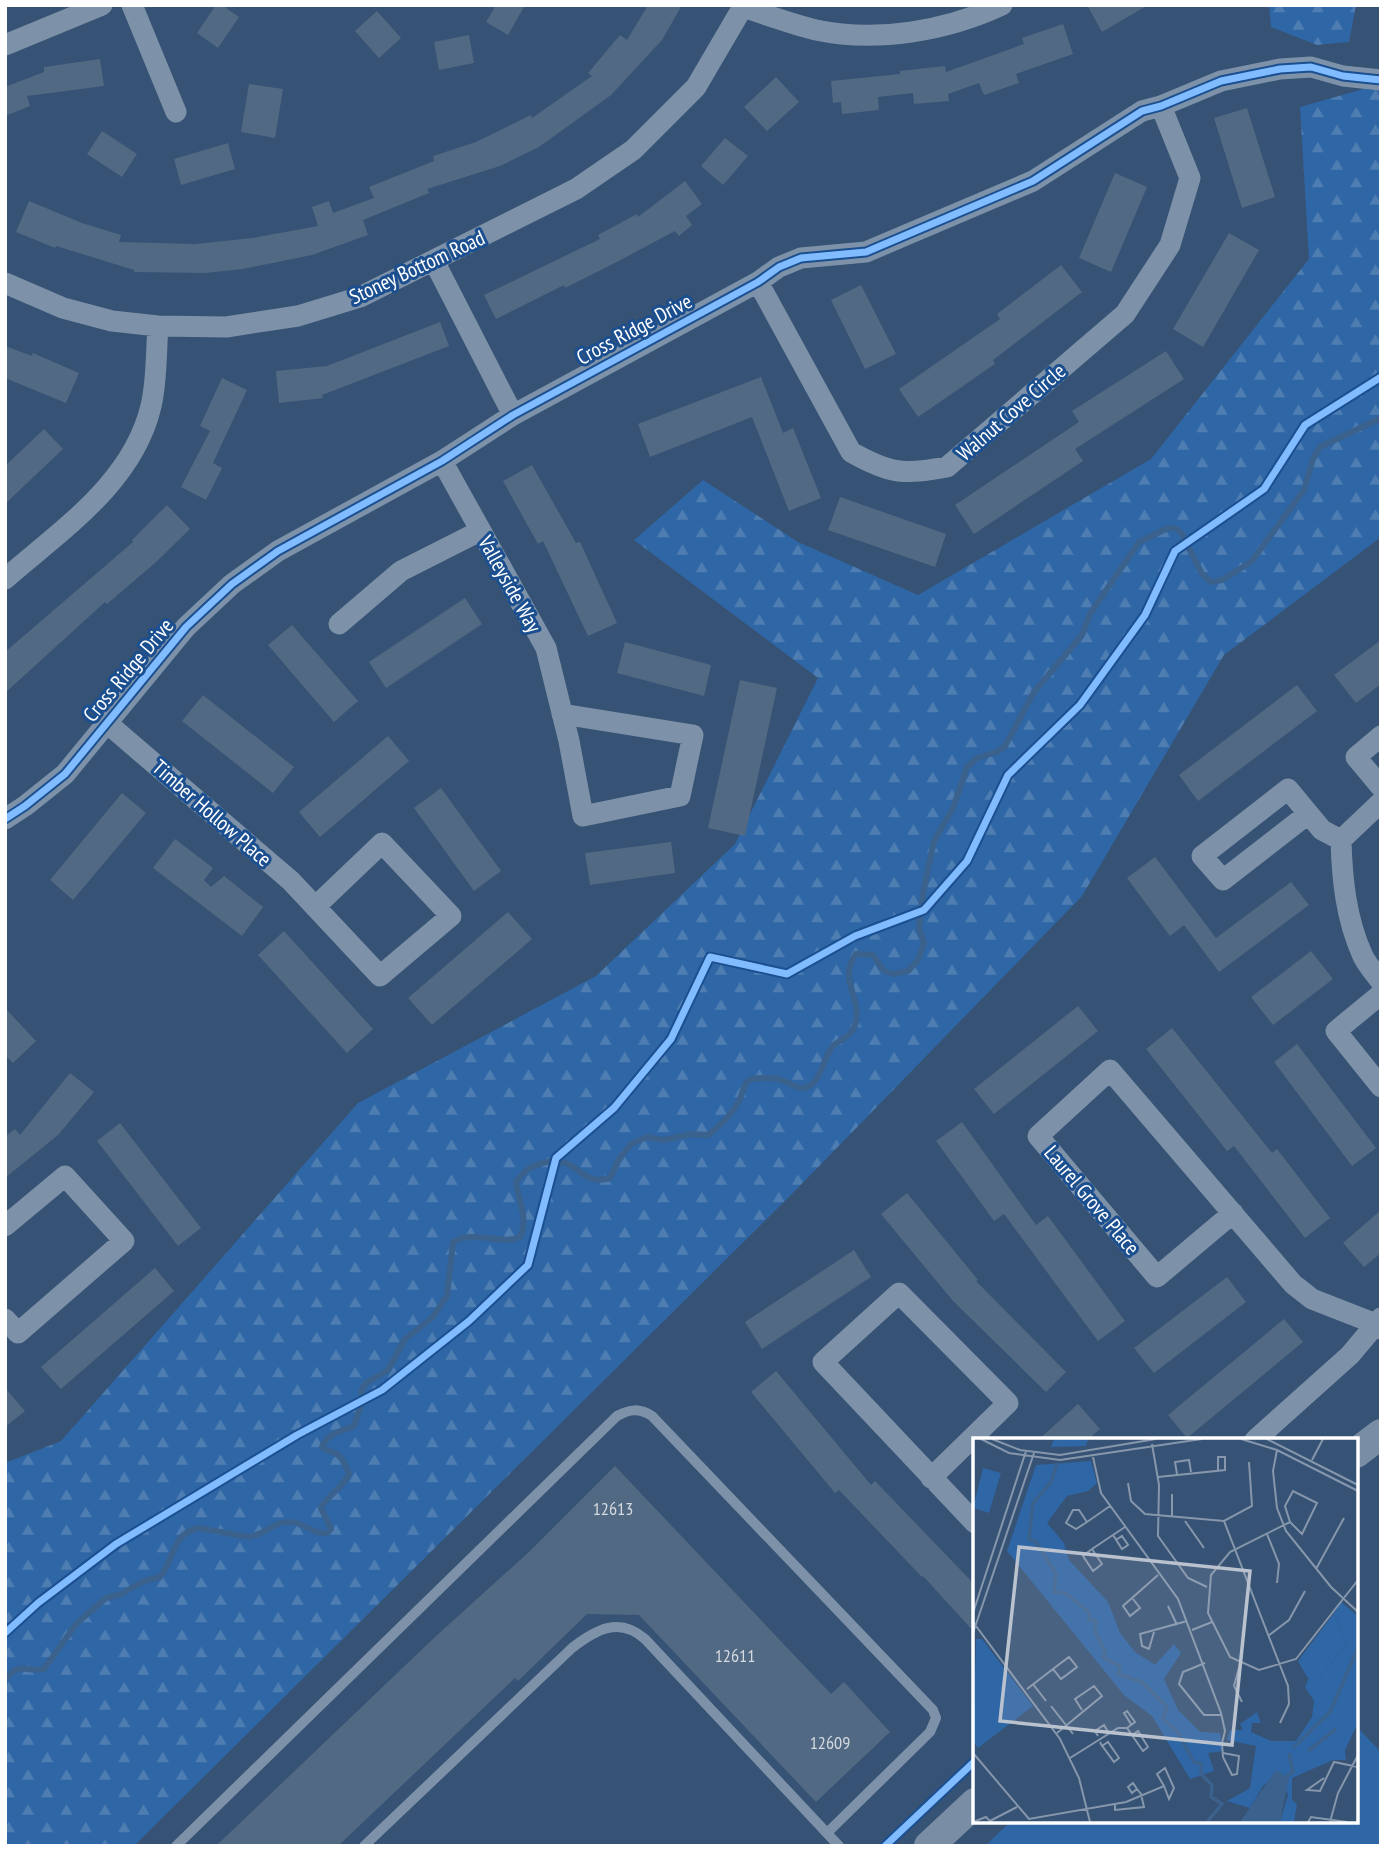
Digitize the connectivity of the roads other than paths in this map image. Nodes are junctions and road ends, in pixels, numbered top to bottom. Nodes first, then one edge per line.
1 (102, 5) edge
2 (132, 5) edge
3 (1002, 5) edge
4 (743, 6) edge
5 (5, 45) edge
6 (1381, 80) edge
7 (1161, 106) junction
8 (176, 112) dead end
9 (434, 261) junction
10 (758, 282) junction
11 (5, 283) edge
12 (158, 326) junction
13 (513, 415) junction
14 (442, 461) junction
15 (480, 531) junction
16 (5, 579) edge
17 (339, 624) dead end
18 (562, 714) junction
19 (107, 723) junction
20 (1381, 736) edge
21 (1381, 787) edge
22 (1381, 802) edge
23 (1308, 814) junction
24 (5, 819) edge
25 (1341, 840) junction
26 (315, 907) junction
27 (1381, 982) edge
28 (1381, 993) edge
29 (1381, 1087) edge
30 (1233, 1213) junction
31 (5, 1226) edge
32 (5, 1319) edge
33 (1379, 1324) edge
34 (1381, 1434) edge
35 (1257, 1438) edge
36 (1358, 1451) edge
37 (931, 1478) junction
38 (973, 1521) edge
39 (973, 1804) edge
40 (827, 1833) junction
41 (176, 1846) edge
42 (364, 1846) edge
43 (839, 1846) edge
44 (929, 1846) edge

1 - 5 street
2 - 8 street
3 - 4 street
4 - 9 street, Stoney Bottom Road
6 - 7 street, Cross Ridge Drive
7 - 10 street, Cross Ridge Drive
7 - 10 street, Walnut Cove Circle
9 - 12 street, Stoney Bottom Road
9 - 13 street
10 - 13 street, Cross Ridge Drive
11 - 12 street, Stoney Bottom Road
12 - 16 street
13 - 14 street, Cross Ridge Drive
14 - 15 street, Valleyside Way
14 - 19 street, Cross Ridge Drive
15 - 17 street
15 - 18 street, Valleyside Way
18 - 18 street, Valleyside Way
19 - 24 street, Cross Ridge Drive
19 - 26 street, Timber Hollow Place
20 - 21 street
22 - 25 street
23 - 23 street
23 - 25 street
25 - 27 street
26 - 26 street, Timber Hollow Place
28 - 29 street
30 - 30 street, Laurel Grove Place
30 - 33 street, Laurel Grove Place
31 - 32 street
33 - 35 street
34 - 36 street
37 - 37 street
37 - 38 street
39 - 44 street
40 - 41 lane
40 - 42 lane
40 - 43 lane

